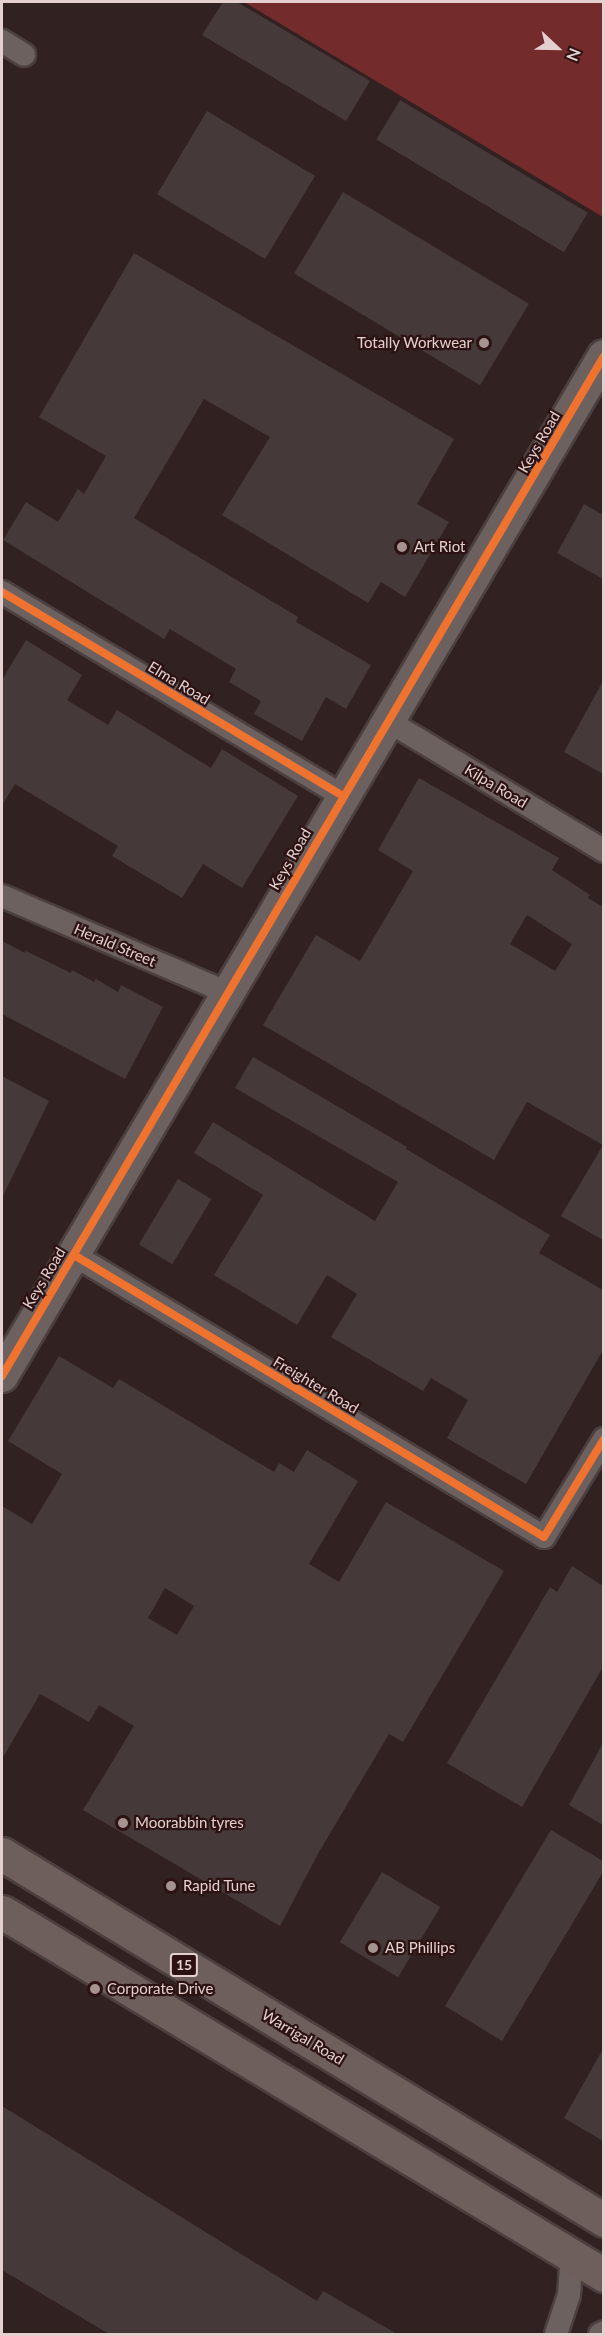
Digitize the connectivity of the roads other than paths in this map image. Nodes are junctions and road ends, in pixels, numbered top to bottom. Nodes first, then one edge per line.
1 (2, 41) edge
2 (24, 55) dead end
3 (603, 356) edge
4 (2, 592) edge
5 (388, 721) junction
6 (343, 796) junction
7 (603, 850) edge
8 (2, 896) edge
9 (228, 993) junction
10 (74, 1255) junction
11 (2, 1376) edge
12 (603, 1439) edge
13 (2, 1854) edge
14 (2, 1912) edge
15 (522, 2171) junction
16 (498, 2212) junction
17 (603, 2220) edge
18 (572, 2256) junction
19 (603, 2276) edge
20 (556, 2334) edge

1 - 2 street
3 - 5 street, Keys Road
4 - 6 street, Elma Road
5 - 6 street, Keys Road
5 - 7 street, Kilpa Road
6 - 9 street, Keys Road
8 - 9 street, Herald Street
9 - 10 street, Keys Road
10 - 11 street, Keys Road
10 - 12 street, Freighter Road
13 - 15 highway, Warrigal Road / 15
14 - 16 highway
15 - 16 highway
15 - 17 highway, Warrigal Road / 15
16 - 18 highway
18 - 19 highway
18 - 20 street

